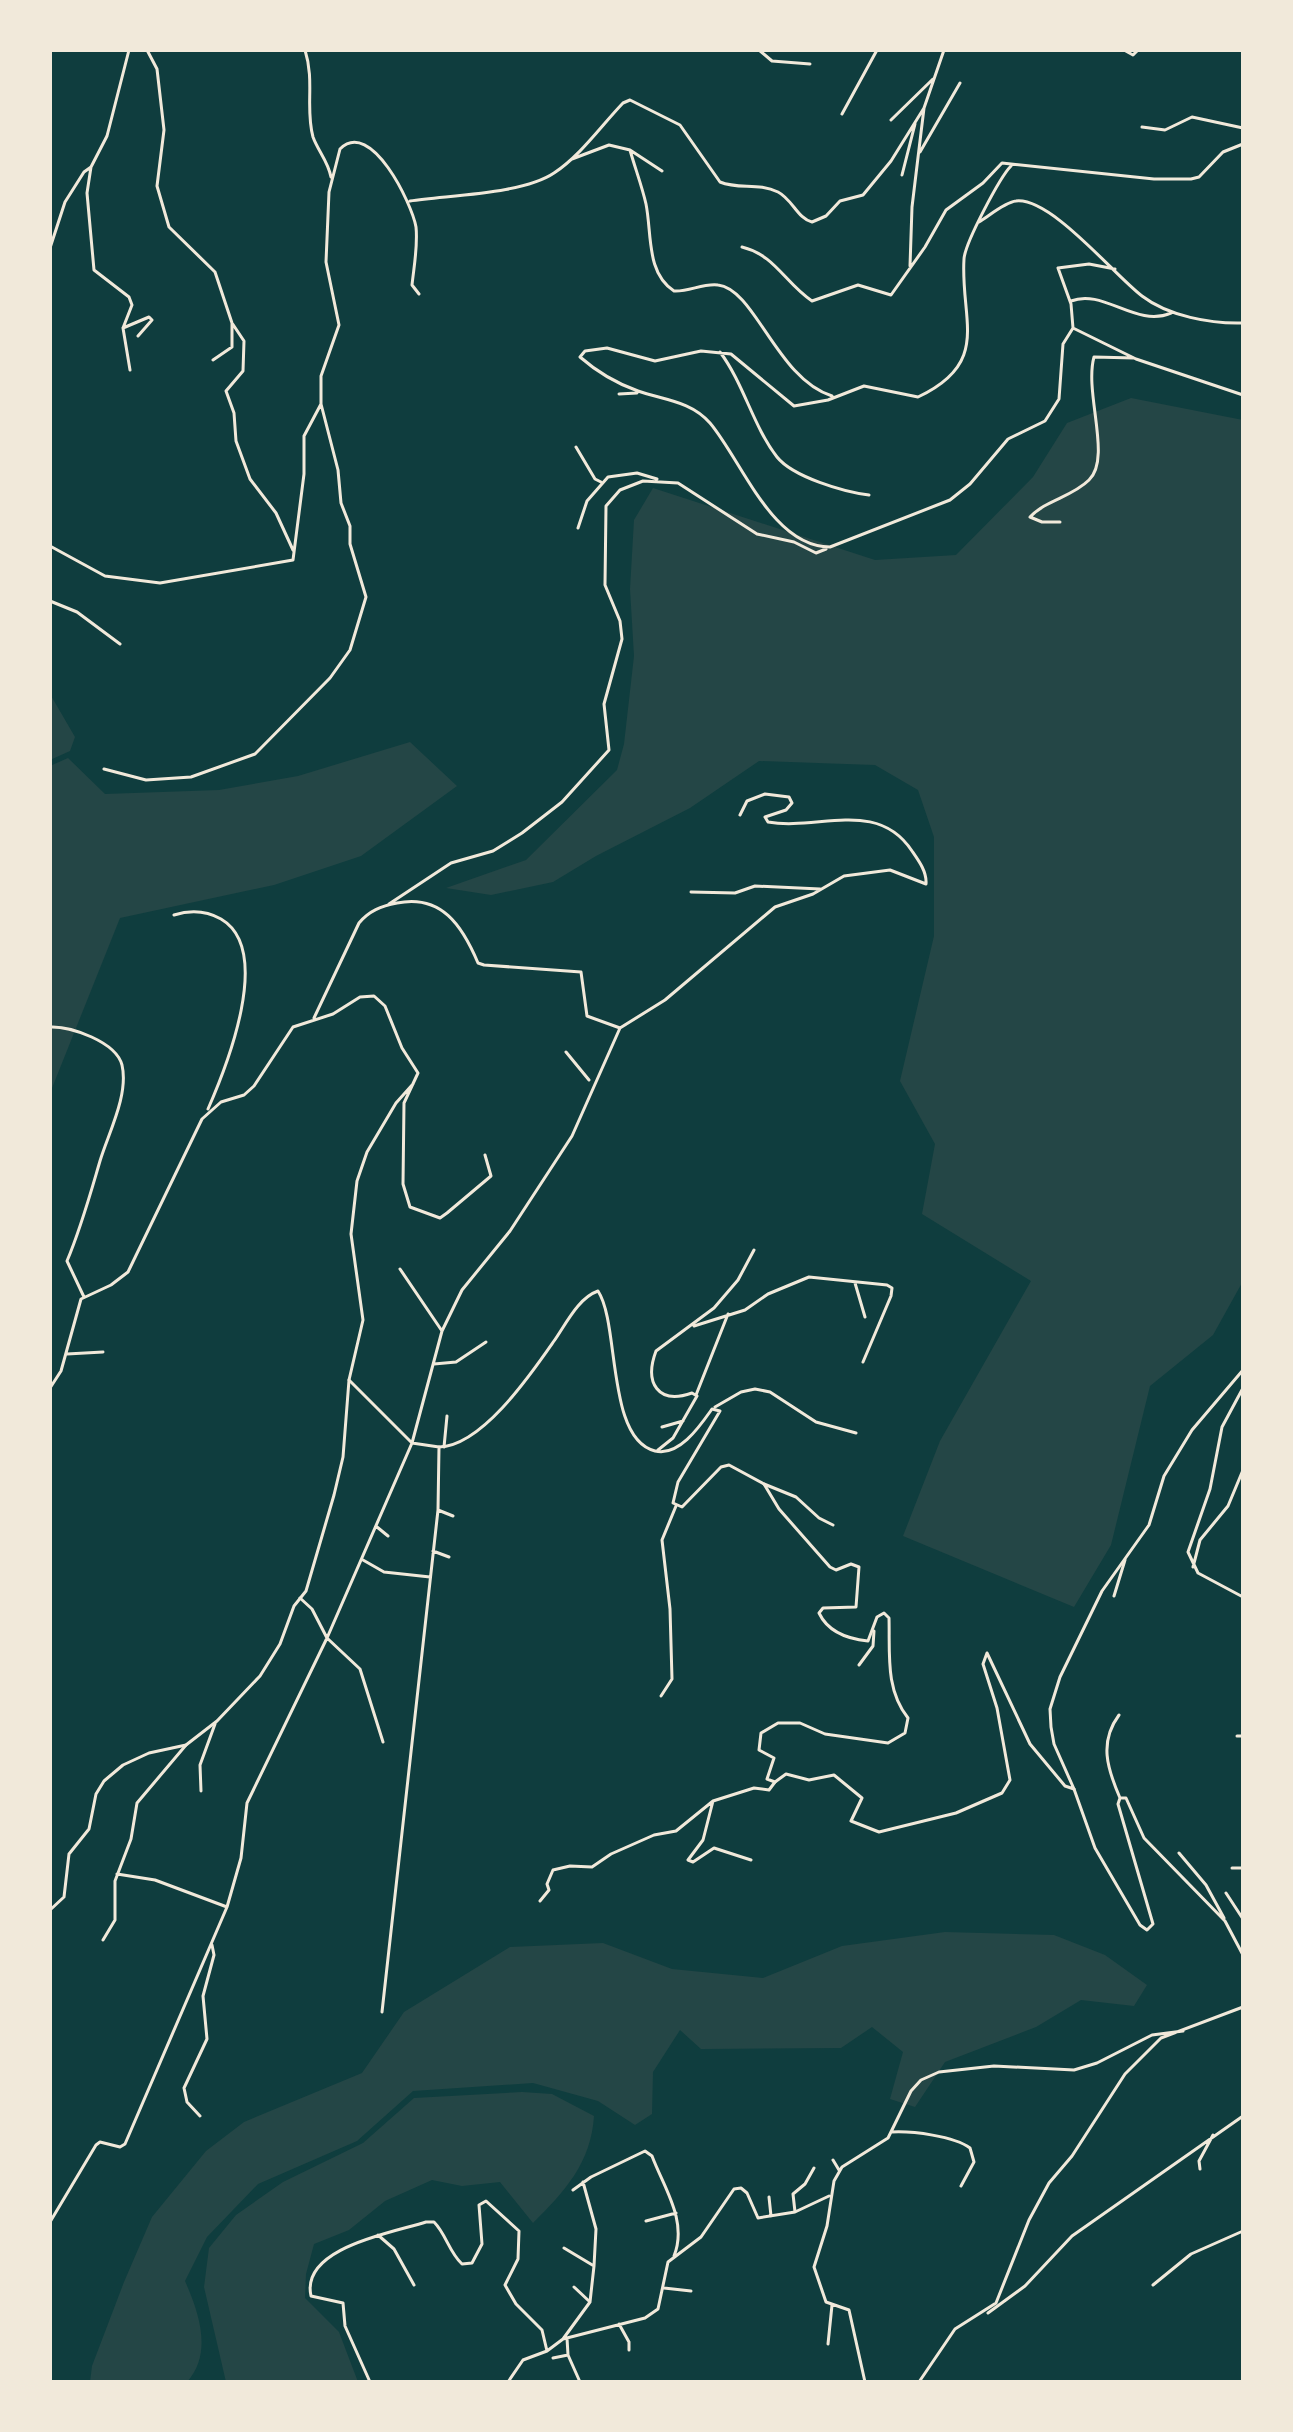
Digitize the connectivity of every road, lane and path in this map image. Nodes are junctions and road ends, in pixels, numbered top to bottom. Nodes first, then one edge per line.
1 (129, 50) edge
2 (147, 50) edge
3 (305, 50) edge
4 (759, 50) edge
5 (877, 50) edge
6 (944, 50) edge
7 (1124, 50) edge
8 (1138, 50) edge
9 (810, 64) dead end
10 (935, 76) junction
11 (960, 83) dead end
12 (924, 108) junction
13 (842, 114) dead end
14 (917, 116) junction
15 (891, 120) dead end
16 (1142, 127) dead end
17 (1243, 128) edge
18 (1243, 144) edge
19 (630, 150) junction
20 (918, 155) junction
21 (572, 159) junction
22 (1011, 166) junction
23 (91, 167) junction
24 (662, 171) dead end
25 (902, 175) dead end
26 (332, 180) junction
27 (409, 201) junction
28 (979, 222) junction
29 (742, 247) dead end
30 (50, 248) edge
31 (910, 267) junction
32 (1115, 269) junction
33 (419, 294) dead end
34 (1071, 304) junction
35 (1172, 312) junction
36 (232, 323) junction
37 (1243, 323) edge
38 (123, 328) junction
39 (1073, 328) junction
40 (138, 336) dead end
41 (720, 352) junction
42 (1134, 358) junction
43 (213, 360) dead end
44 (130, 370) dead end
45 (641, 392) junction
46 (619, 394) dead end
47 (1243, 395) edge
48 (832, 396) junction
49 (321, 404) junction
50 (576, 447) dead end
51 (657, 479) junction
52 (601, 482) junction
53 (869, 495) dead end
54 (1060, 522) dead end
55 (578, 528) dead end
56 (50, 546) edge
57 (830, 547) junction
58 (295, 554) junction
59 (50, 601) edge
60 (120, 644) dead end
61 (104, 769) dead end
62 (740, 815) dead end
63 (820, 889) junction
64 (691, 892) dead end
65 (389, 904) junction
66 (174, 915) dead end
67 (313, 1020) junction
68 (50, 1027) edge
69 (620, 1028) junction
70 (566, 1052) dead end
71 (589, 1080) dead end
72 (413, 1084) junction
73 (206, 1112) junction
74 (485, 1155) dead end
75 (754, 1250) dead end
76 (400, 1269) dead end
77 (855, 1283) junction
78 (84, 1297) junction
79 (728, 1314) junction
80 (865, 1317) dead end
81 (691, 1328) junction
82 (442, 1331) junction
83 (486, 1342) dead end
84 (103, 1352) dead end
85 (67, 1354) junction
86 (863, 1362) dead end
87 (434, 1364) junction
88 (1243, 1370) edge
89 (349, 1380) junction
90 (50, 1388) edge
91 (1243, 1388) edge
92 (696, 1395) junction
93 (715, 1407) junction
94 (447, 1416) dead end
95 (683, 1421) junction
96 (662, 1427) dead end
97 (856, 1433) dead end
98 (412, 1443) junction
99 (439, 1447) junction
100 (444, 1447) junction
101 (654, 1451) junction
102 (1243, 1470) edge
103 (764, 1484) junction
104 (676, 1506) junction
105 (438, 1510) junction
106 (453, 1516) dead end
107 (833, 1525) dead end
108 (377, 1527) junction
109 (388, 1536) dead end
110 (433, 1551) junction
111 (449, 1557) dead end
112 (363, 1560) junction
113 (1125, 1560) junction
114 (1193, 1567) junction
115 (430, 1577) junction
116 (1114, 1596) dead end
117 (1243, 1597) edge
118 (300, 1598) junction
119 (874, 1631) junction
120 (327, 1638) junction
121 (859, 1665) dead end
122 (661, 1696) dead end
123 (1119, 1715) dead end
124 (217, 1721) junction
125 (1237, 1736) dead end
126 (1243, 1736) edge
127 (383, 1742) dead end
128 (186, 1745) junction
129 (775, 1782) junction
130 (1074, 1789) junction
131 (201, 1791) dead end
132 (1120, 1798) junction
133 (713, 1801) junction
134 (1179, 1853) dead end
135 (751, 1860) dead end
136 (1232, 1868) dead end
137 (1243, 1868) edge
138 (117, 1874) junction
139 (1226, 1893) dead end
140 (540, 1901) dead end
141 (227, 1907) junction
142 (50, 1910) edge
143 (1243, 1919) edge
144 (1225, 1921) junction
145 (1243, 1930) edge
146 (1243, 1937) edge
147 (103, 1940) dead end
148 (212, 1945) junction
149 (1243, 1955) edge
150 (1243, 2007) edge
151 (382, 2012) dead end
152 (1183, 2031) junction
153 (200, 2116) dead end
154 (1243, 2116) edge
155 (892, 2132) junction
156 (1213, 2135) junction
157 (833, 2160) dead end
158 (814, 2168) dead end
159 (1200, 2169) dead end
160 (839, 2170) junction
161 (583, 2182) junction
162 (961, 2186) dead end
163 (573, 2190) dead end
164 (829, 2196) junction
165 (769, 2197) dead end
166 (795, 2212) junction
167 (676, 2213) junction
168 (52, 2215) edge
169 (771, 2216) junction
170 (646, 2221) dead end
171 (50, 2222) edge
172 (1243, 2231) edge
173 (378, 2235) junction
174 (564, 2248) dead end
175 (674, 2256) junction
176 (594, 2266) junction
177 (414, 2285) dead end
178 (1153, 2285) dead end
179 (574, 2287) dead end
180 (664, 2288) junction
181 (691, 2291) dead end
182 (590, 2302) junction
183 (832, 2305) junction
184 (984, 2313) junction
185 (619, 2324) junction
186 (565, 2338) junction
187 (828, 2344) dead end
188 (629, 2350) dead end
189 (547, 2351) junction
190 (568, 2355) junction
191 (553, 2358) dead end
192 (370, 2382) edge
193 (508, 2382) edge
194 (580, 2382) edge
195 (864, 2382) edge
196 (919, 2382) edge

1 - 23 street
2 - 36 street
3 - 26 street
4 - 9 street
5 - 13 street
6 - 10 street
7 - 8 street
10 - 12 street
10 - 15 street
11 - 20 street
12 - 14 street
12 - 20 street
14 - 21 street
14 - 25 street
16 - 17 street
18 - 22 street
19 - 21 street
19 - 24 street
19 - 48 street
20 - 31 street
21 - 27 street
22 - 28 street
22 - 31 street
23 - 30 street
23 - 38 street
26 - 27 street
26 - 49 street
27 - 33 street
28 - 32 street
28 - 48 street
29 - 31 street
32 - 34 street
32 - 35 street
34 - 35 street
34 - 39 street
35 - 37 street
36 - 43 street
36 - 58 street
38 - 40 street
38 - 44 street
39 - 42 street
39 - 57 street
41 - 45 street
41 - 48 street
41 - 53 street
42 - 47 street
42 - 54 street
45 - 46 street
45 - 57 street
49 - 58 street
49 - 61 street
50 - 52 street
51 - 52 street
51 - 57 street
51 - 65 street
52 - 55 street
56 - 58 street
59 - 60 street
62 - 63 street
63 - 64 street
63 - 69 street
65 - 67 street
65 - 69 street
66 - 73 street
67 - 72 street
67 - 73 street
68 - 78 street
69 - 82 street
70 - 71 street
72 - 74 street
72 - 89 street
73 - 78 street
75 - 81 street
76 - 82 street
77 - 79 street
77 - 80 street
77 - 86 street
78 - 85 street
79 - 81 street
79 - 92 street
81 - 92 street
82 - 87 street
83 - 87 street
84 - 85 street
85 - 90 street
87 - 98 street
88 - 113 street
89 - 98 street
89 - 118 street
91 - 114 street
92 - 95 street
93 - 97 street
93 - 101 street
93 - 104 street
94 - 100 street
95 - 96 street
95 - 101 street
98 - 99 street
98 - 108 street
99 - 100 street
99 - 105 street
100 - 101 street
102 - 114 street
103 - 104 street
103 - 107 street
103 - 119 street
104 - 122 street
105 - 106 street
105 - 110 street
108 - 109 street
108 - 112 street
110 - 111 street
110 - 115 street
112 - 115 street
112 - 120 street
113 - 116 street
113 - 130 street
114 - 117 street
115 - 151 street
118 - 120 street
118 - 124 street
119 - 121 street
119 - 129 street
120 - 127 street
120 - 141 street
123 - 132 street
124 - 128 street
124 - 131 street
125 - 126 street
128 - 138 street
128 - 142 street
129 - 130 street
129 - 133 street
130 - 132 street
132 - 144 street
133 - 135 street
133 - 140 street
134 - 144 street
136 - 137 street
138 - 141 street
138 - 147 street
139 - 143 street
141 - 148 street
144 - 149 street
145 - 146 street
148 - 153 street
148 - 168 street
150 - 152 street
152 - 155 street
152 - 184 street
154 - 156 street
155 - 160 street
155 - 162 street
156 - 159 street
156 - 184 street
157 - 160 street
158 - 166 street
160 - 164 street
161 - 163 street
161 - 167 street
161 - 176 street
164 - 166 street
164 - 183 street
165 - 169 street
166 - 169 street
167 - 170 street
167 - 175 street
168 - 171 street
169 - 175 street
172 - 178 street
173 - 177 street
173 - 189 street
173 - 192 street
174 - 176 street
175 - 180 street
176 - 182 street
179 - 182 street
180 - 181 street
180 - 185 street
182 - 186 street
183 - 187 street
183 - 195 street
184 - 196 street
185 - 186 street
185 - 188 street
186 - 189 street
186 - 190 street
189 - 193 street
190 - 191 street
190 - 194 street

